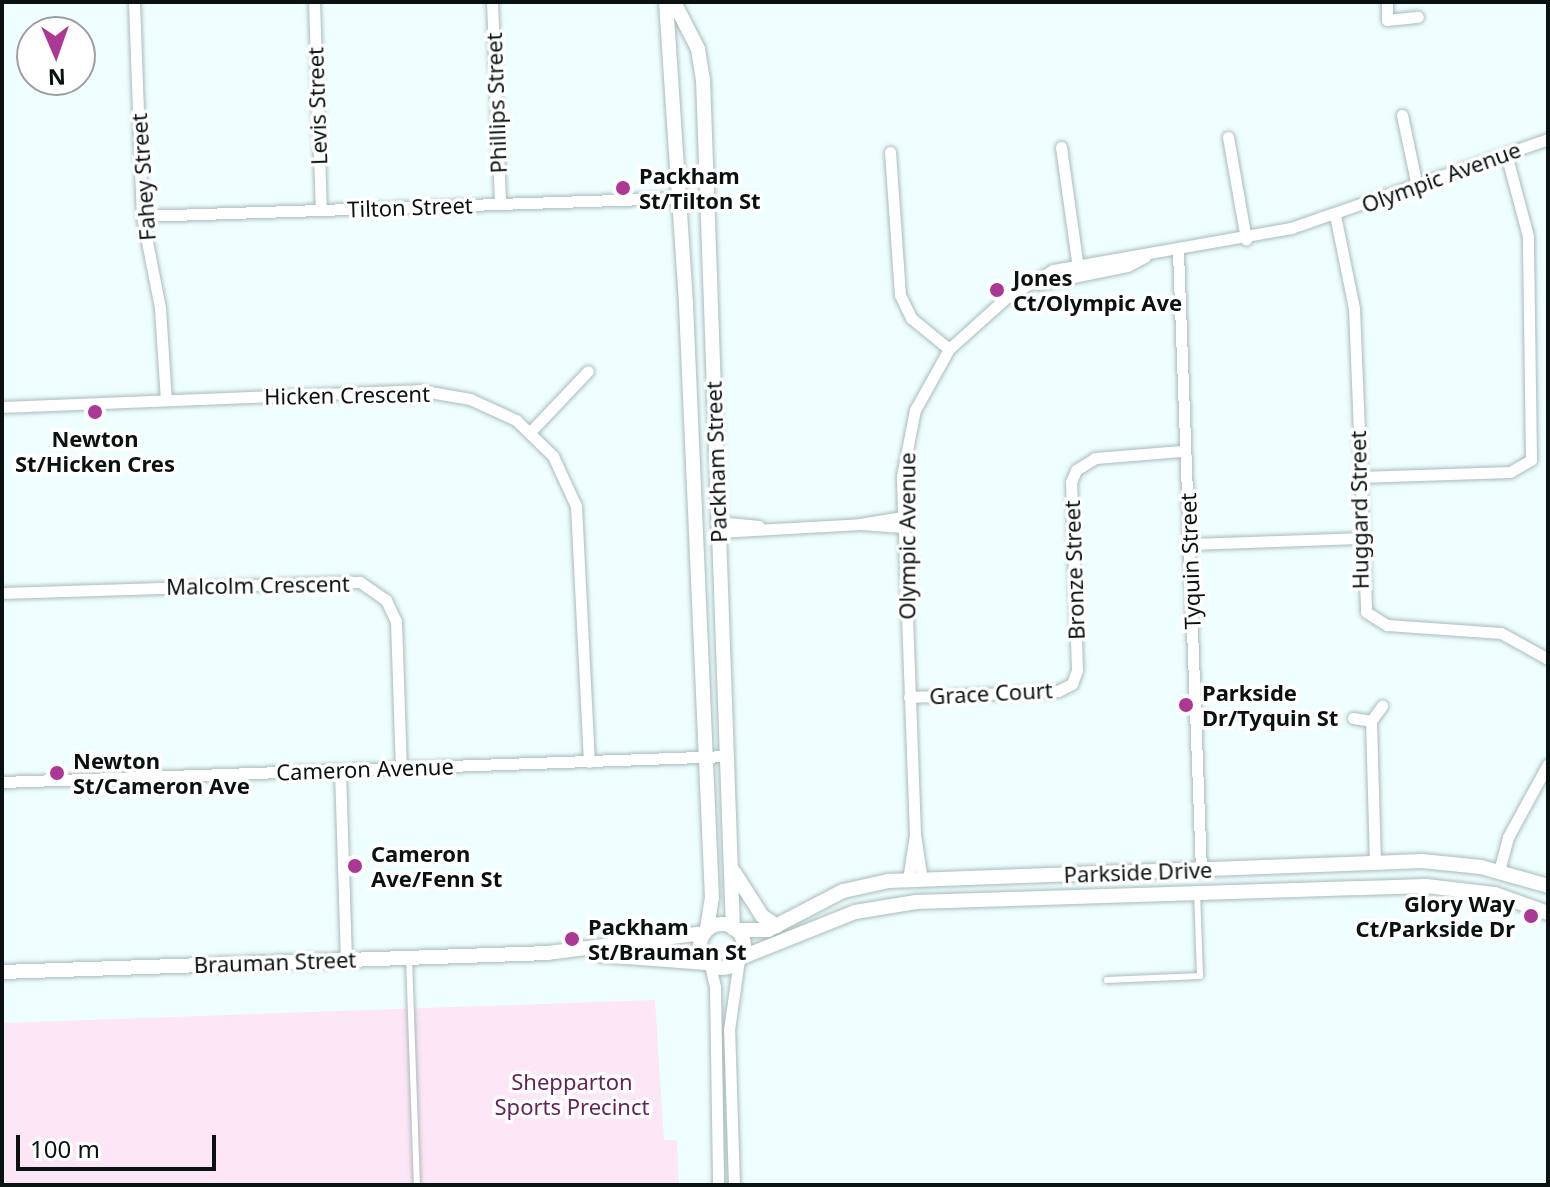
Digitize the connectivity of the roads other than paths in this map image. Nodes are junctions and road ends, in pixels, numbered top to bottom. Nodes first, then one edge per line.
1 (134, 2) edge
2 (314, 2) edge
3 (492, 2) edge
4 (666, 2) edge
5 (674, 2) edge
6 (1387, 2) edge
7 (1418, 17) dead end
8 (1402, 115) dead end
9 (1228, 137) dead end
10 (1548, 139) edge
11 (1061, 147) dead end
12 (890, 152) dead end
13 (1506, 154) junction
14 (1417, 186) junction
15 (706, 196) junction
16 (677, 198) junction
17 (500, 204) junction
18 (321, 210) junction
19 (1335, 215) junction
20 (142, 216) junction
21 (1246, 239) junction
22 (1178, 252) junction
23 (1077, 270) junction
24 (949, 349) junction
25 (588, 371) dead end
26 (166, 400) junction
27 (2, 407) edge
28 (532, 430) junction
29 (1182, 451) junction
30 (1359, 477) junction
31 (903, 522) junction
32 (718, 527) junction
33 (696, 528) junction
34 (1360, 538) junction
35 (1190, 544) junction
36 (2, 593) edge
37 (1548, 659) edge
38 (1072, 684) joint
39 (909, 697) junction
40 (1382, 706) dead end
41 (1353, 718) dead end
42 (1371, 721) junction
43 (727, 756) junction
44 (704, 757) junction
45 (589, 762) junction
46 (1548, 764) edge
47 (401, 768) junction
48 (340, 770) junction
49 (2, 782) edge
50 (730, 860) junction
51 (1375, 862) junction
52 (1284, 866) junction
53 (1201, 870) junction
54 (1499, 871) junction
55 (915, 880) junction
56 (1548, 886) edge
57 (1284, 889) junction
58 (1200, 892) junction
59 (1495, 894) junction
60 (916, 902) junction
61 (1548, 913) edge
62 (777, 926) junction
63 (735, 929) junction
64 (705, 932) junction
65 (628, 951) junction
66 (409, 958) junction
67 (740, 959) junction
68 (346, 960) junction
69 (709, 964) junction
70 (2, 972) edge
71 (1107, 980) dead end
72 (417, 1185) edge
73 (718, 1185) edge
74 (734, 1185) edge

1 - 20 street, Fahey Street
2 - 18 street, Levis Street
3 - 17 street, Phillips Street
4 - 16 street, Packham Street
5 - 15 street, Packham Street
6 - 7 street
8 - 14 street
9 - 21 street
10 - 13 street, Olympic Avenue
11 - 23 street
12 - 24 street
13 - 14 street, Olympic Avenue
13 - 30 street
14 - 19 street, Olympic Avenue
15 - 16 street
15 - 32 street, Packham Street
16 - 17 street, Tilton Street
16 - 33 street, Packham Street
17 - 18 street, Tilton Street
18 - 20 street, Tilton Street
19 - 21 street, Olympic Avenue
19 - 30 street, Huggard Street
20 - 26 street, Fahey Street
21 - 22 street, Olympic Avenue
22 - 23 street, Olympic Avenue
22 - 29 street, Tyquin Street
23 - 24 street, Olympic Avenue
24 - 31 street, Olympic Avenue
25 - 28 street
26 - 27 street, Hicken Crescent
26 - 28 street, Hicken Crescent
28 - 45 street, Hicken Crescent
29 - 35 street, Tyquin Street
29 - 38 street, Bronze Street
30 - 34 street, Huggard Street
31 - 32 street
31 - 39 street, Olympic Avenue
32 - 33 street
32 - 43 street, Packham Street
33 - 44 street, Packham Street
34 - 35 street
34 - 37 street, Huggard Street
35 - 53 street, Tyquin Street
36 - 47 street, Malcolm Crescent
38 - 39 street, Grace Court
39 - 55 street, Olympic Avenue
40 - 42 street
41 - 42 street
42 - 51 street
43 - 44 street, Cameron Avenue
43 - 50 street, Packham Street
44 - 45 street, Cameron Avenue
44 - 64 street, Packham Street
45 - 47 street, Cameron Avenue
46 - 54 street
47 - 48 street, Cameron Avenue
48 - 49 street, Cameron Avenue
48 - 68 street
50 - 62 street
50 - 63 street, Packham Street
51 - 52 street, Parkside Drive
51 - 54 street, Parkside Drive
52 - 53 street, Parkside Drive
52 - 57 street
53 - 55 street, Parkside Drive
53 - 58 street
54 - 56 street, Parkside Drive
54 - 59 street
55 - 60 street
55 - 62 street, Parkside Drive
57 - 58 street, Parkside Drive
57 - 59 street, Parkside Drive
58 - 60 street, Parkside Drive
58 - 71 lane
59 - 61 street, Parkside Drive
60 - 67 street, Parkside Drive
62 - 63 street, Parkside Drive
63 - 64 street
63 - 67 street
64 - 65 street, Brauman Street
64 - 69 street
65 - 66 street, Brauman Street
65 - 69 street, Brauman Street
66 - 68 street, Brauman Street
66 - 72 lane
67 - 69 street
67 - 74 street
68 - 70 street, Brauman Street
69 - 73 street

